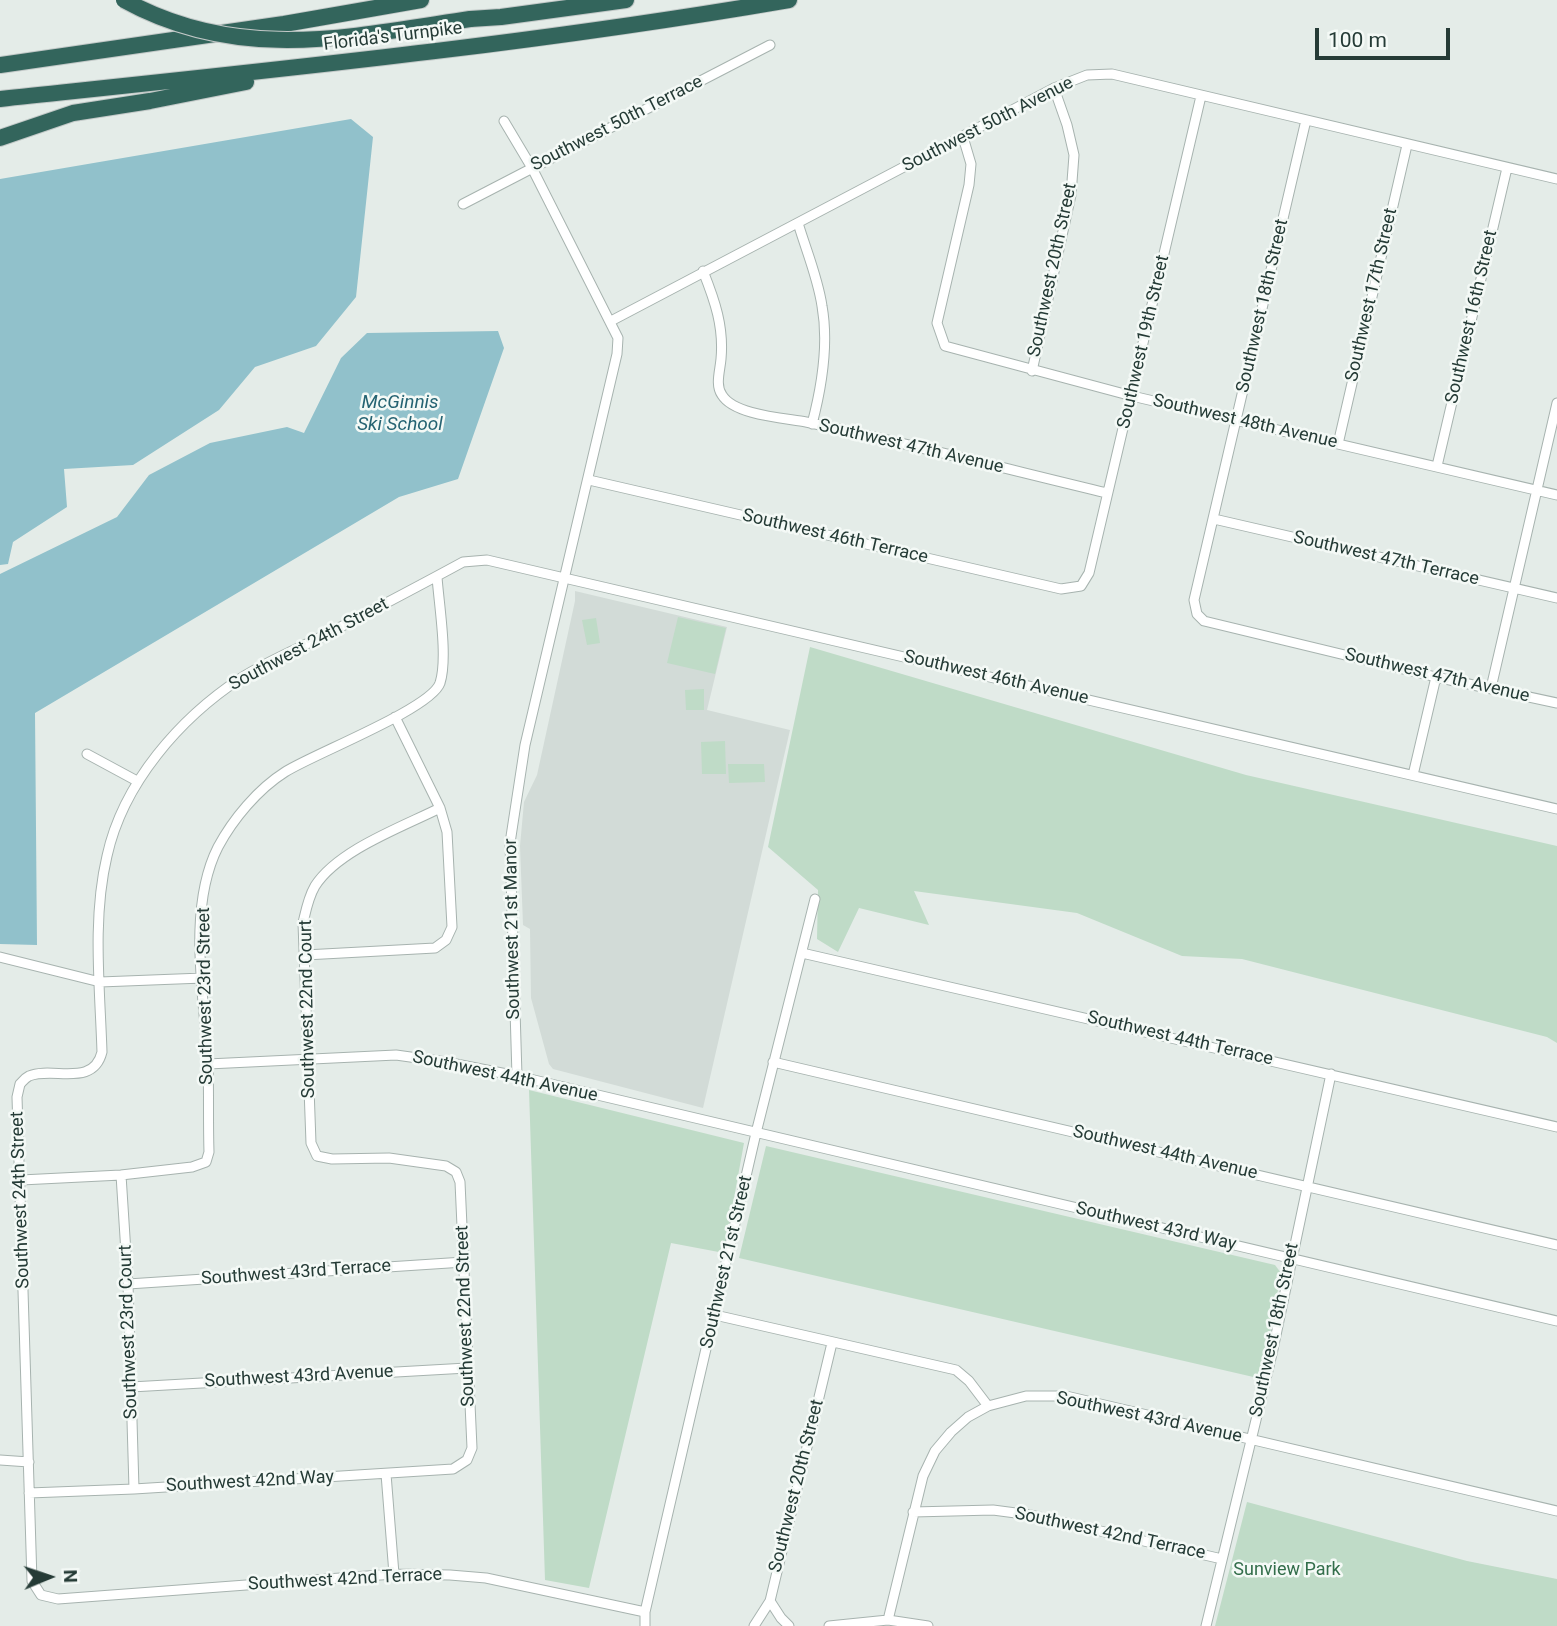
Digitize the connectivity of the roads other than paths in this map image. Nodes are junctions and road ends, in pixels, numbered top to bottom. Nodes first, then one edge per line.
1 (124, 0) edge
2 (421, 0) edge
3 (572, 0) edge
4 (626, 0) edge
5 (789, 0) edge
6 (470, 19) junction
7 (771, 45) dead end
8 (344, 63) junction
9 (0, 65) edge
10 (1054, 88) junction
11 (1201, 96) junction
12 (0, 99) edge
13 (1306, 120) junction
14 (504, 121) dead end
15 (4, 137) edge
16 (963, 137) junction
17 (1406, 145) junction
18 (532, 168) junction
19 (1507, 168) junction
20 (1557, 179) edge
21 (463, 204) dead end
22 (798, 223) junction
23 (703, 271) junction
24 (611, 321) junction
25 (1032, 371) junction
26 (1132, 396) junction
27 (1557, 403) edge
28 (1237, 419) junction
29 (812, 424) junction
30 (1338, 444) junction
31 (1437, 466) junction
32 (589, 480) junction
33 (1537, 491) junction
34 (1107, 494) junction
35 (1557, 495) edge
36 (1214, 519) junction
37 (437, 577) junction
38 (565, 577) junction
39 (1081, 586) joint
40 (1514, 588) junction
41 (1557, 598) edge
42 (1197, 614) joint
43 (1436, 677) junction
44 (1491, 688) junction
45 (1557, 703) edge
46 (395, 717) junction
47 (88, 754) dead end
48 (1413, 775) junction
49 (137, 781) junction
50 (440, 808) junction
51 (1557, 809) edge
52 (815, 899) dead end
53 (802, 953) junction
54 (305, 955) junction
55 (0, 957) edge
56 (202, 978) junction
57 (100, 982) junction
58 (309, 1058) junction
59 (773, 1062) junction
60 (208, 1064) junction
61 (1331, 1074) junction
62 (517, 1076) junction
63 (1557, 1127) edge
64 (756, 1133) junction
65 (456, 1172) joint
66 (121, 1175) junction
67 (21, 1180) junction
68 (1307, 1186) junction
69 (1557, 1245) edge
70 (1290, 1259) junction
71 (464, 1262) junction
72 (128, 1284) junction
73 (715, 1315) junction
74 (1557, 1321) edge
75 (832, 1343) junction
76 (467, 1368) junction
77 (131, 1387) junction
78 (988, 1406) junction
79 (1252, 1440) junction
80 (0, 1460) edge
81 (467, 1460) joint
82 (29, 1462) junction
83 (386, 1474) junction
84 (134, 1489) junction
85 (29, 1493) junction
86 (1557, 1511) edge
87 (913, 1512) junction
88 (1222, 1559) junction
89 (394, 1574) junction
90 (41, 1595) joint
91 (769, 1601) junction
92 (645, 1612) junction
93 (888, 1620) junction
94 (868, 1624) edge
95 (645, 1626) edge
96 (754, 1626) edge
97 (789, 1626) edge
98 (829, 1626) edge
99 (928, 1626) edge
100 (1206, 1626) edge

1 - 6 highway, bridge
2 - 9 highway, Florida's Turnpike
3 - 6 highway
4 - 6 highway
5 - 8 highway, Florida's Turnpike
7 - 18 street, Southwest 50th Terrace
8 - 12 highway, Florida's Turnpike
8 - 15 highway
10 - 11 street, Southwest 50th Avenue
10 - 16 street, Southwest 50th Avenue
10 - 25 street, Southwest 20th Street
11 - 13 street, Southwest 50th Avenue
11 - 26 street, Southwest 19th Street
13 - 17 street, Southwest 50th Avenue
13 - 28 street, Southwest 18th Street
14 - 18 street
16 - 22 street, Southwest 50th Avenue
16 - 25 street, Southwest 48th Avenue
17 - 19 street, Southwest 50th Avenue
17 - 30 street, Southwest 17th Street
18 - 21 street, Southwest 50th Terrace
18 - 24 street
19 - 20 street, Southwest 50th Avenue
19 - 31 street, Southwest 16th Street
22 - 23 street, Southwest 50th Avenue
22 - 29 street
23 - 24 street, Southwest 50th Avenue
23 - 29 street, Southwest 47th Avenue
24 - 32 street
25 - 26 street, Southwest 48th Avenue
26 - 28 street, Southwest 48th Avenue
26 - 34 street, Southwest 19th Street
27 - 33 street
28 - 30 street, Southwest 48th Avenue
28 - 36 street, Southwest 18th Street
29 - 34 street, Southwest 47th Avenue
30 - 31 street, Southwest 48th Avenue
31 - 33 street, Southwest 48th Avenue
32 - 38 street
32 - 39 street, Southwest 46th Terrace
33 - 35 street, Southwest 48th Avenue
33 - 40 street
34 - 39 street, Southwest 19th Street
36 - 40 street, Southwest 47th Terrace
36 - 42 street, Southwest 18th Street
37 - 38 street, Southwest 46th Avenue
37 - 46 street
37 - 49 street, Southwest 24th Street
38 - 48 street, Southwest 46th Avenue
38 - 62 street, Southwest 21st Manor
40 - 41 street, Southwest 47th Terrace
40 - 44 street
42 - 43 street, Southwest 47th Avenue
43 - 44 street, Southwest 47th Avenue
43 - 48 street
44 - 45 street, Southwest 47th Avenue
46 - 50 street
46 - 56 street, Southwest 23rd Street
47 - 49 street
48 - 51 street, Southwest 46th Avenue
49 - 57 street, Southwest 24th Street
50 - 54 street, Southwest 22nd Court
50 - 54 street
52 - 53 street, Southwest 21st Street
53 - 59 street, Southwest 21st Street
53 - 61 street, Southwest 44th Terrace
54 - 58 street, Southwest 22nd Court
55 - 57 street
56 - 57 street
56 - 60 street, Southwest 23rd Street
57 - 67 street, Southwest 24th Street
58 - 60 street, Southwest 44th Avenue
58 - 62 street, Southwest 44th Avenue
58 - 65 street, Southwest 22nd Court
59 - 64 street, Southwest 21st Street
59 - 68 street, Southwest 44th Avenue
60 - 66 street, Southwest 23rd Street
61 - 63 street, Southwest 44th Terrace
61 - 68 street, Southwest 18th Street
62 - 64 street, Southwest 44th Avenue
64 - 70 street, Southwest 43rd Way
64 - 73 street, Southwest 21st Street
65 - 71 street, Southwest 22nd Street
66 - 67 street
66 - 72 street, Southwest 23rd Court
67 - 82 street, Southwest 24th Street
68 - 69 street, Southwest 44th Avenue
68 - 70 street, Southwest 18th Street
70 - 74 street, Southwest 43rd Way
70 - 79 street, Southwest 18th Street
71 - 72 street, Southwest 43rd Terrace
71 - 76 street, Southwest 22nd Street
72 - 77 street, Southwest 23rd Court
73 - 75 street
73 - 92 street, Southwest 21st Street
75 - 78 street
75 - 91 street, Southwest 20th Street
76 - 77 street, Southwest 43rd Avenue
76 - 81 street, Southwest 22nd Street
77 - 84 street, Southwest 23rd Court
78 - 79 street, Southwest 43rd Avenue
78 - 87 street
79 - 86 street, Southwest 43rd Avenue
79 - 88 street, Southwest 18th Street
80 - 82 street
81 - 83 street, Southwest 42nd Way
82 - 85 street, Southwest 24th Street
83 - 84 street, Southwest 42nd Way
83 - 89 street
84 - 85 street, Southwest 42nd Way
85 - 90 street, Southwest 24th Street
87 - 88 street, Southwest 42nd Terrace
87 - 93 street
88 - 100 street, Southwest 18th Street
89 - 90 street, Southwest 42nd Terrace
89 - 92 street, Southwest 42nd Terrace
91 - 96 street, Southwest 20th Street
91 - 97 street
92 - 95 street, Southwest 21st Street
93 - 94 street
93 - 99 street
94 - 98 street

